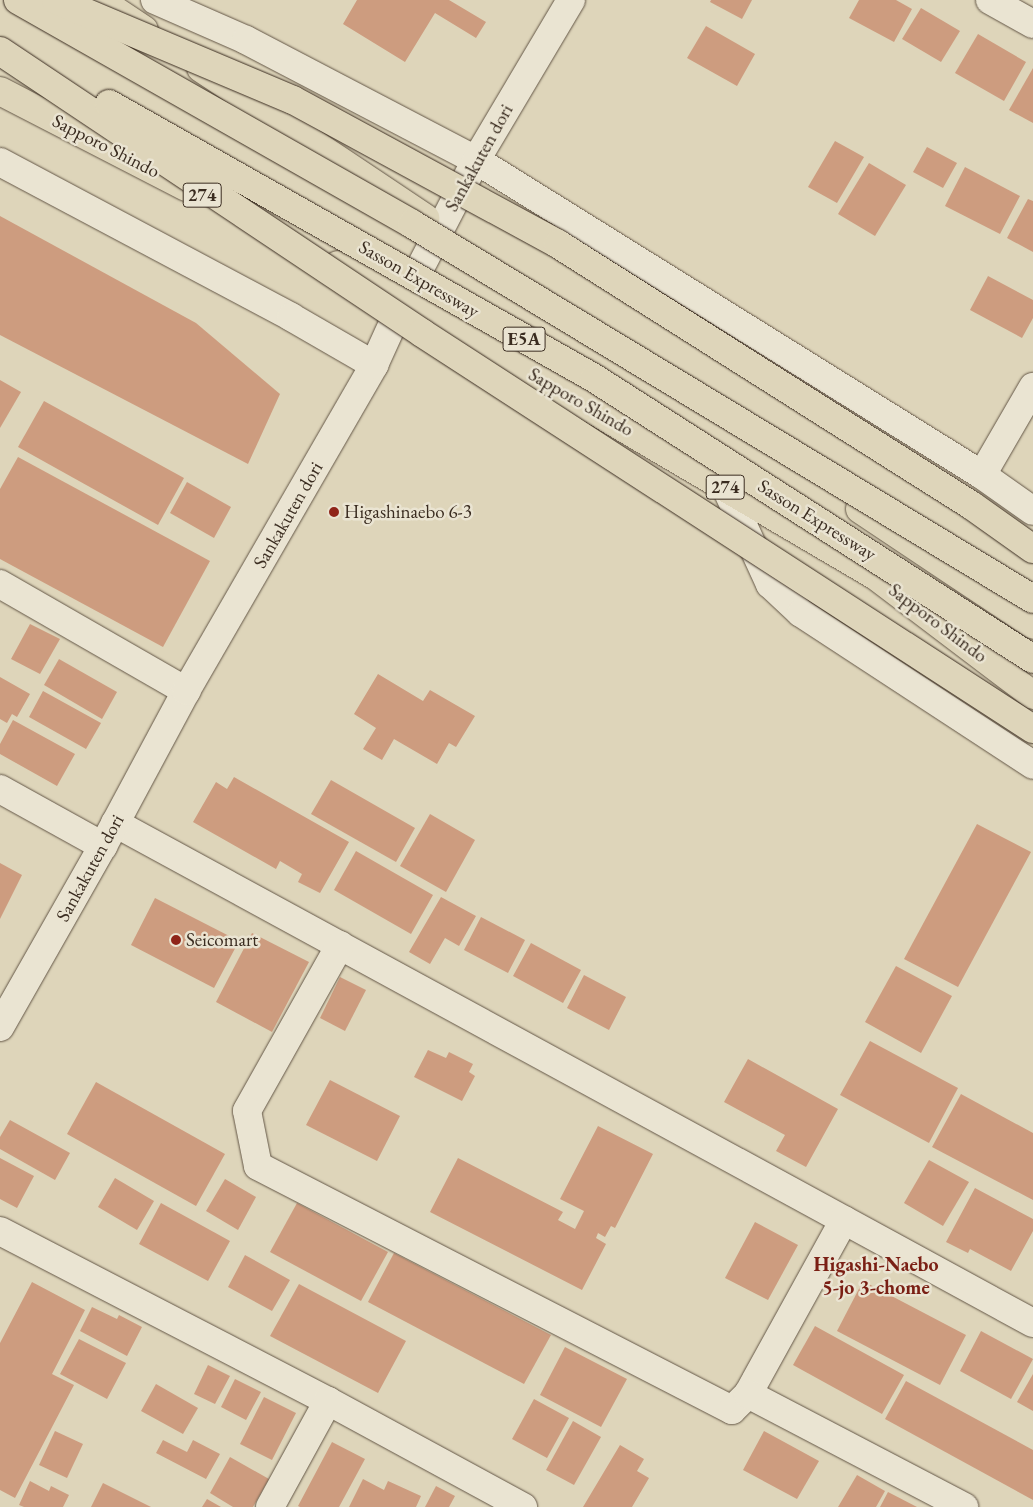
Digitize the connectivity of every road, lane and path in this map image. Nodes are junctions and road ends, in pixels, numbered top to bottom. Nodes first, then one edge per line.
1 (18, 0) edge
2 (56, 0) edge
3 (99, 0) edge
4 (156, 0) edge
5 (570, 0) edge
6 (990, 0) edge
7 (1033, 24) edge
8 (0, 42) edge
9 (0, 51) edge
10 (0, 91) edge
11 (476, 160) junction
12 (0, 162) edge
13 (440, 229) junction
14 (404, 299) junction
15 (374, 365) junction
16 (1033, 387) edge
17 (982, 475) junction
18 (726, 488) junction
19 (1033, 511) edge
20 (1033, 549) edge
21 (0, 584) edge
22 (1033, 599) edge
23 (1033, 625) edge
24 (1033, 659) edge
25 (186, 691) junction
26 (1033, 695) edge
27 (1033, 729) edge
28 (1033, 764) edge
29 (0, 789) edge
30 (109, 835) junction
31 (340, 945) junction
32 (0, 1027) edge
33 (844, 1220) junction
34 (0, 1231) edge
35 (1033, 1323) edge
36 (748, 1394) junction
37 (328, 1401) junction
38 (506, 1503) edge
39 (270, 1507) edge
40 (964, 1507) edge

1 - 22 highway, E5A, bridge
2 - 20 highway, bridge
3 - 13 highway
4 - 11 street
5 - 11 street, Sankakuten dori
6 - 7 street
8 - 24 highway, Sasson Expressway / E5A, bridge
9 - 27 highway, bridge
10 - 14 highway, Sapporo Shindo / 274
11 - 13 street, Sankakuten dori
11 - 17 street
12 - 15 street
13 - 14 street, Sankakuten dori
13 - 23 highway
14 - 15 street, Sankakuten dori
14 - 18 highway, Sapporo Shindo / 274
15 - 25 street, Sankakuten dori
16 - 17 street
17 - 19 street
18 - 26 highway, Sapporo Shindo / 274
18 - 28 street
21 - 25 street
25 - 30 street, Sankakuten dori
29 - 30 street
30 - 31 street
30 - 32 street, Sankakuten dori
31 - 33 street
31 - 36 street
33 - 35 street
33 - 36 street
34 - 37 street
36 - 40 street
37 - 38 street
37 - 39 street

